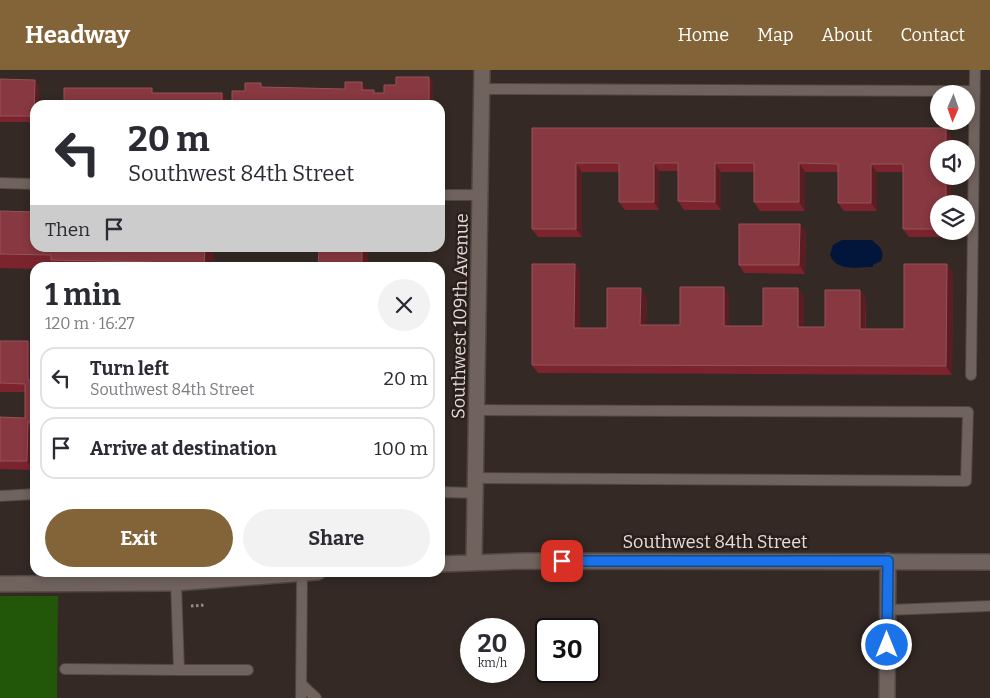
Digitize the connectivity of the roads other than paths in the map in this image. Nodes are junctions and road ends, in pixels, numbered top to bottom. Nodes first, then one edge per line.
1 (482, 70) edge
2 (975, 70) edge
3 (975, 85) edge
4 (482, 89) junction
5 (930, 91) edge
6 (974, 130) edge
7 (0, 183) edge
8 (30, 184) edge
9 (445, 195) edge
10 (481, 195) junction
11 (971, 375) dead end
12 (477, 410) junction
13 (475, 486) junction
14 (445, 491) edge
15 (30, 494) edge
16 (0, 496) edge
17 (888, 561) junction
18 (474, 562) junction
19 (990, 562) edge
20 (445, 564) edge
21 (260, 577) edge
22 (302, 577) edge
23 (176, 583) junction
24 (0, 584) edge
25 (990, 606) edge
26 (888, 610) junction
27 (65, 669) dead end
28 (179, 670) junction
29 (248, 670) dead end
30 (301, 684) junction
31 (301, 698) edge
32 (316, 698) edge
33 (887, 698) edge

1 - 4 street, Southwest 109th Avenue
2 - 3 lane
4 - 5 lane
4 - 10 street, Southwest 109th Avenue
6 - 11 lane
7 - 8 lane
9 - 10 lane
10 - 12 street, Southwest 109th Avenue
12 - 13 street, Southwest 109th Avenue
12 - 13 lane
13 - 14 lane
13 - 18 street, Southwest 109th Avenue
15 - 16 lane
17 - 18 street, Southwest 84th Street
17 - 19 street, Southwest 84th Street
17 - 26 street
18 - 20 street, Southwest 84th Street
21 - 23 street
22 - 30 lane
23 - 24 street
23 - 28 lane
25 - 26 lane
26 - 33 street
27 - 28 lane
28 - 29 lane
30 - 31 lane
30 - 32 lane

